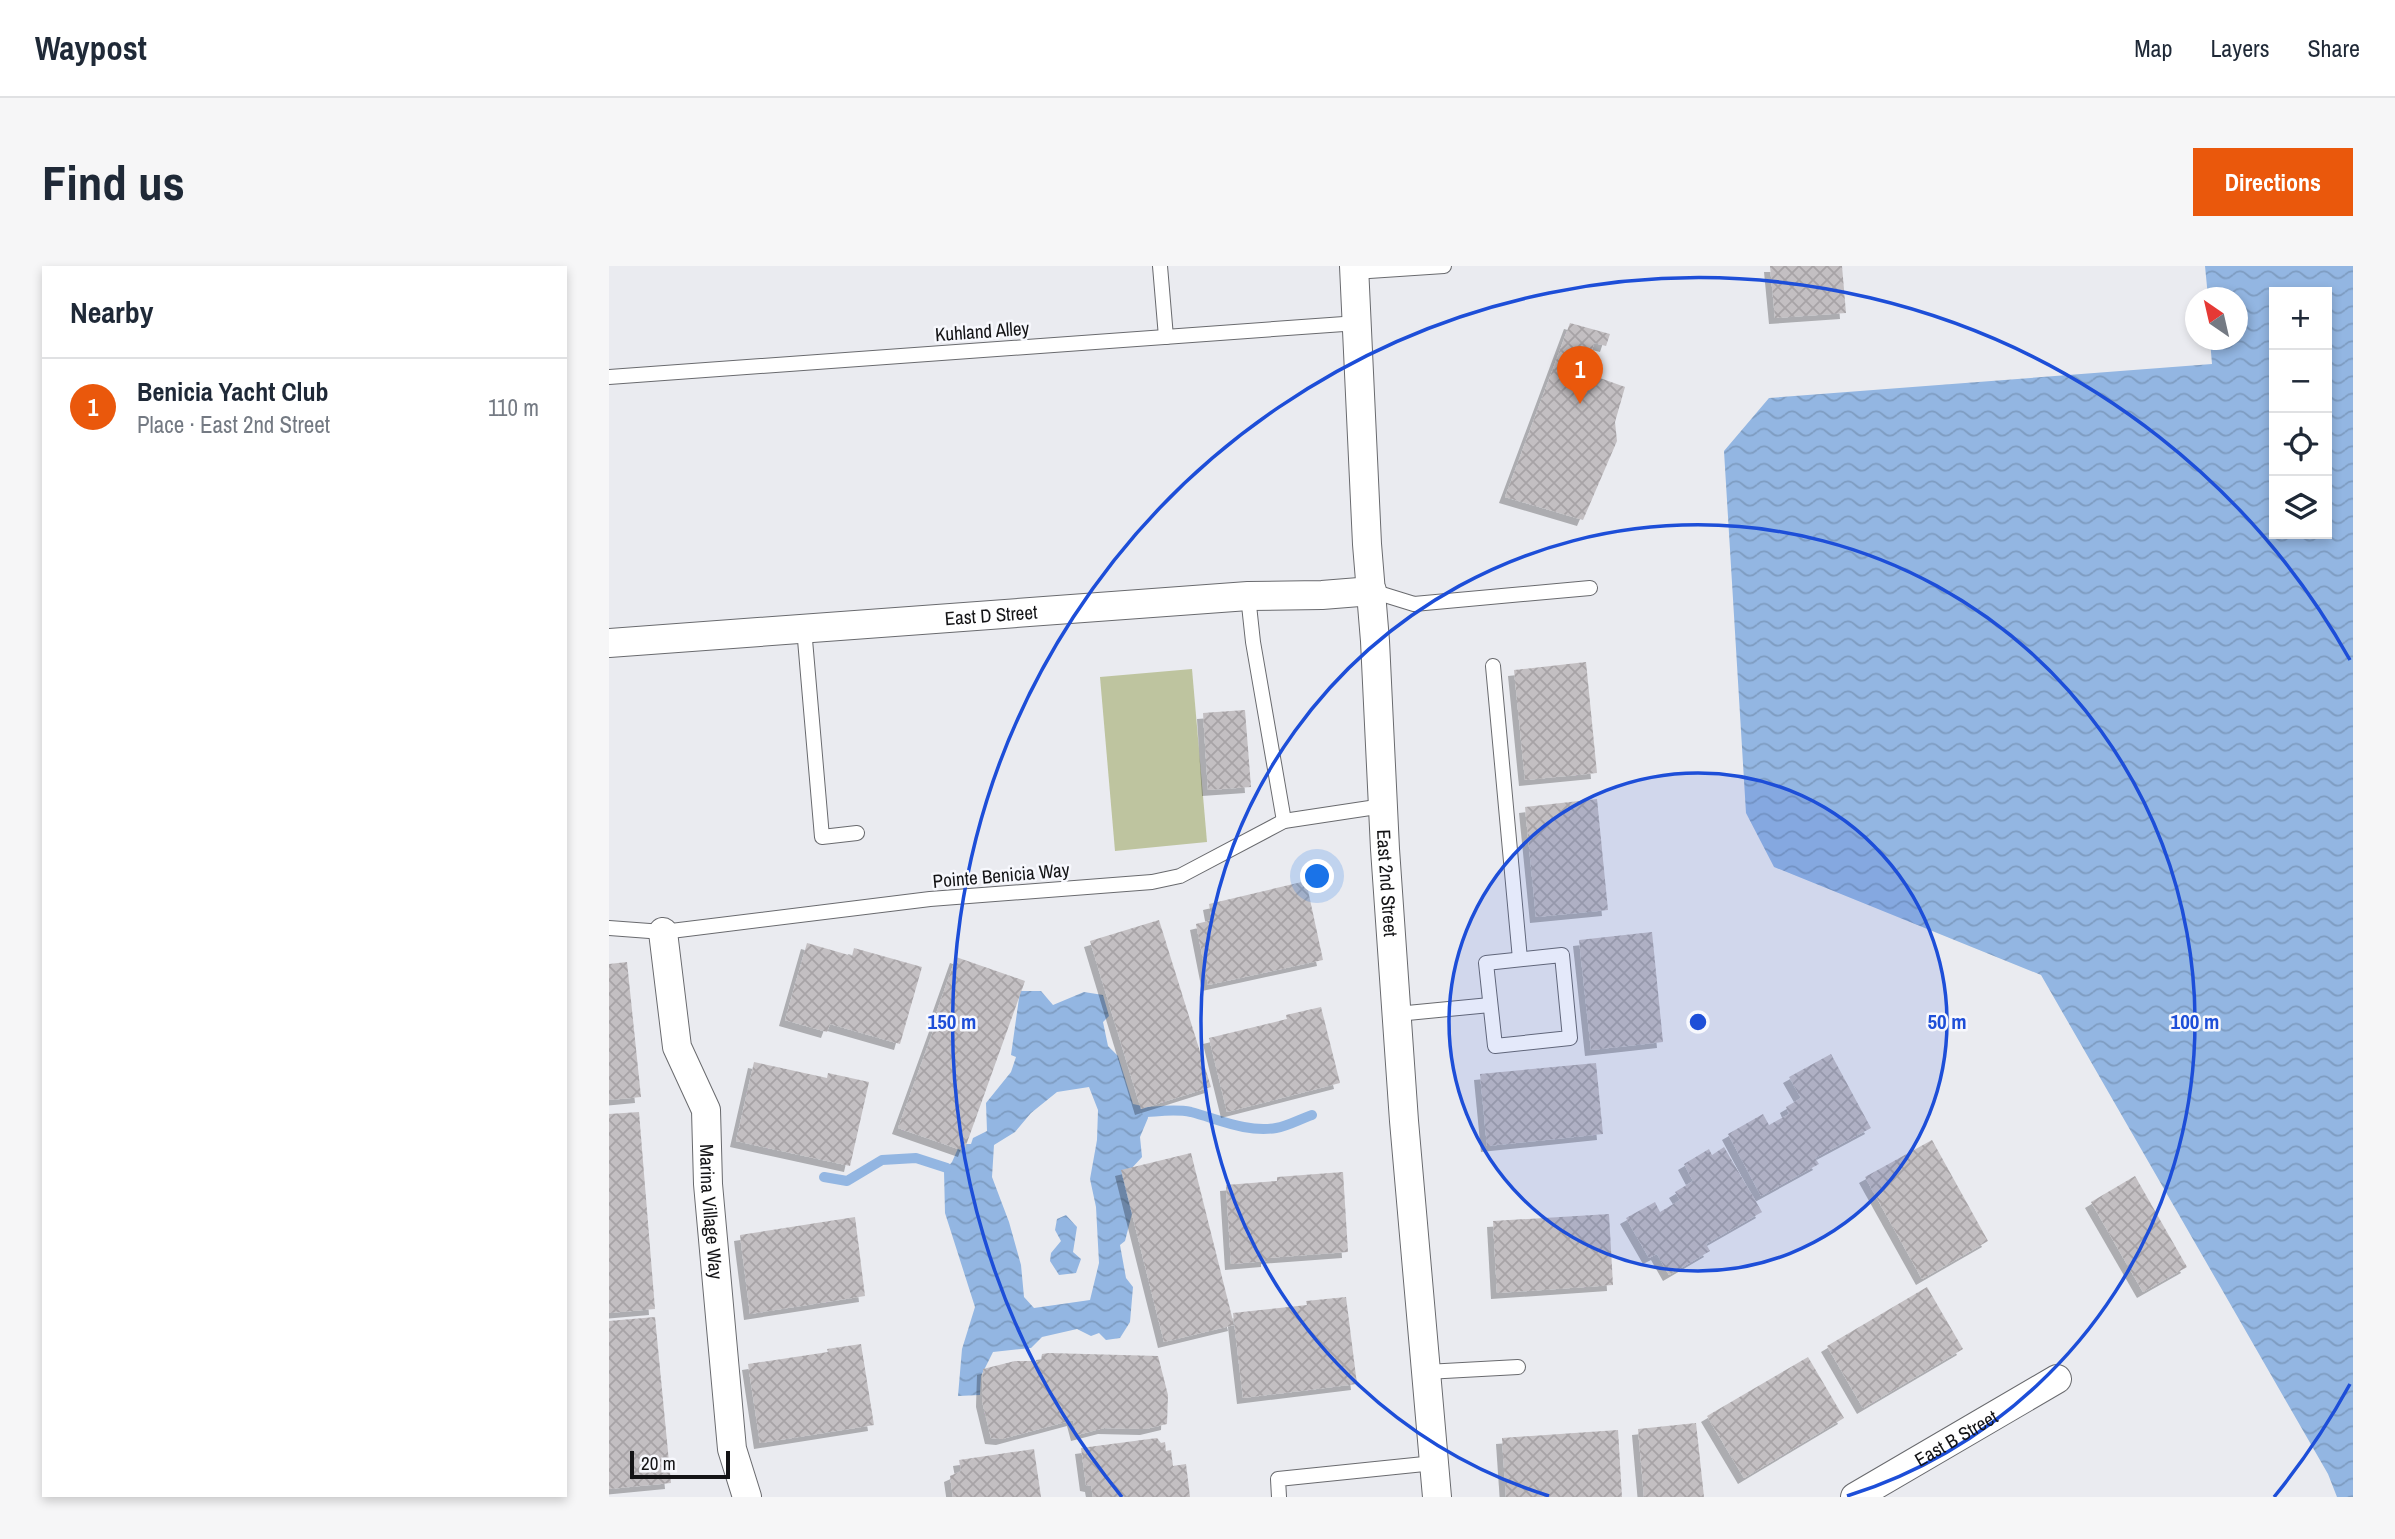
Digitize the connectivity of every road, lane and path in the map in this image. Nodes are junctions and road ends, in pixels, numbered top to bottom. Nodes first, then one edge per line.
1 (1160, 266) edge
2 (1444, 266) edge
3 (1354, 269) edge
4 (1358, 323) junction
5 (1165, 337) junction
6 (609, 377) edge
7 (1590, 589) dead end
8 (1372, 591) junction
9 (1248, 596) junction
10 (804, 628) junction
11 (609, 643) edge
12 (1493, 666) dead end
13 (1383, 806) junction
14 (1284, 821) junction
15 (857, 833) dead end
16 (609, 928) edge
17 (663, 932) junction
18 (1520, 959) junction
19 (1490, 1005) junction
20 (1397, 1014) junction
21 (1518, 1367) dead end
22 (1426, 1372) junction
23 (2057, 1379) dead end
24 (1434, 1463) junction
25 (747, 1497) edge
26 (1279, 1497) edge
27 (1437, 1497) edge
28 (1855, 1497) edge

1 - 5 lane
2 - 3 lane
3 - 4 street, East 2nd Street
4 - 5 lane, Kuhland Alley
4 - 8 street, East 2nd Street
5 - 6 lane, Kuhland Alley
7 - 8 lane
8 - 9 street, East D Street
8 - 13 street, East 2nd Street
9 - 10 street, East D Street
9 - 14 lane
10 - 11 street, East D Street
10 - 15 lane
12 - 18 lane
13 - 14 lane, Pointe Benicia Way
13 - 20 street, East 2nd Street
14 - 17 lane, Pointe Benicia Way
16 - 17 lane, Pointe Benicia Way
17 - 25 street, Marina Village Way
18 - 19 lane
18 - 19 lane
19 - 20 lane
20 - 22 street, East 2nd Street
21 - 22 lane
22 - 24 street, East 2nd Street
23 - 28 street, East B Street
24 - 26 lane
24 - 27 street, East 2nd Street

